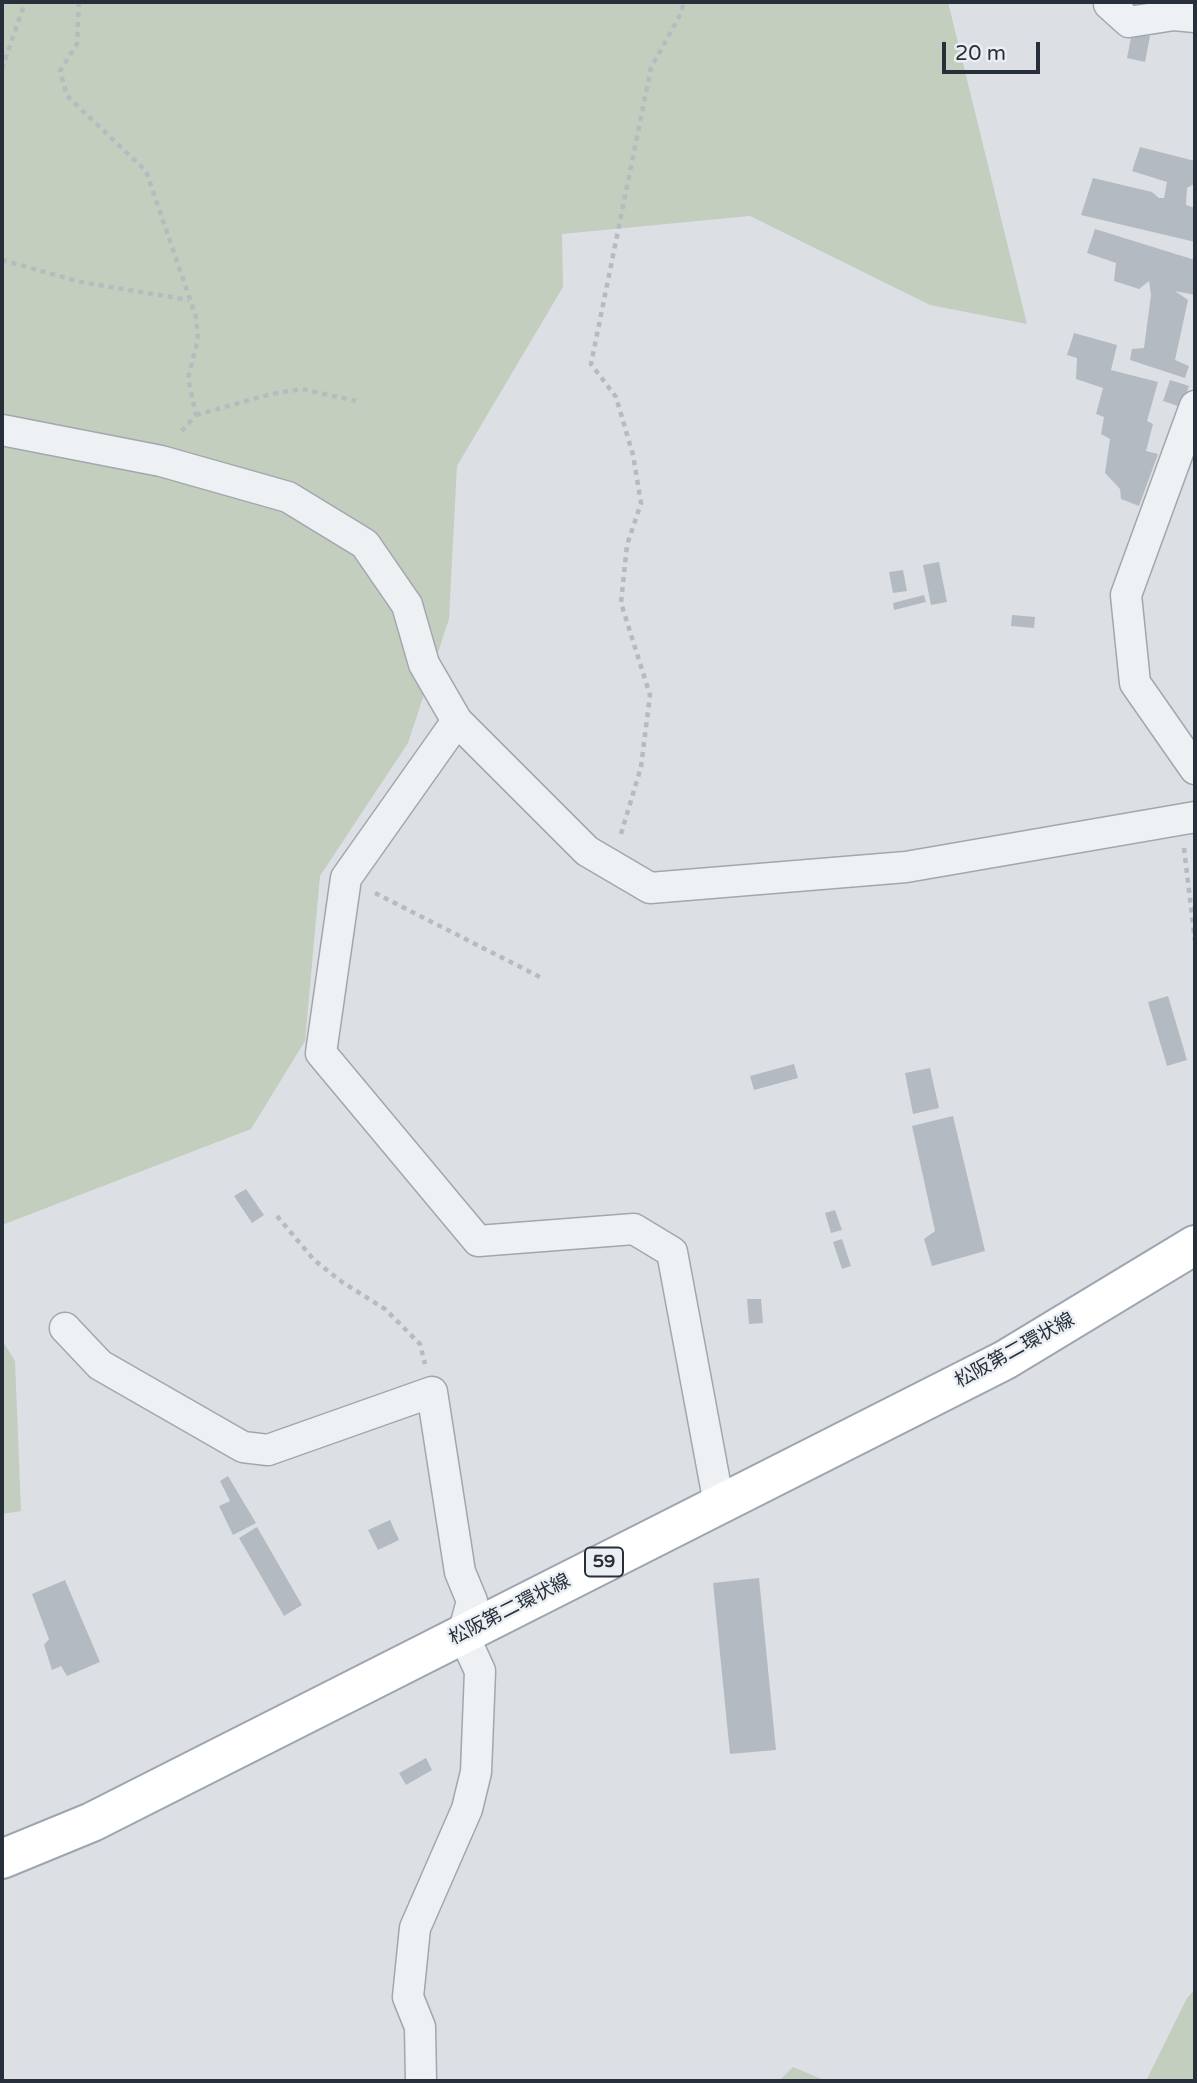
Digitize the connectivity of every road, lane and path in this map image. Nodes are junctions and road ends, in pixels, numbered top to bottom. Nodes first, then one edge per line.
1 (25, 2) edge
2 (79, 2) edge
3 (684, 2) edge
4 (1109, 4) dead end
5 (1195, 17) edge
6 (2, 69) edge
7 (2, 260) edge
8 (189, 300) junction
9 (356, 401) dead end
10 (1195, 406) edge
11 (196, 415) junction
12 (2, 430) edge
13 (161, 461) junction
14 (457, 721) junction
15 (1195, 769) edge
16 (1188, 818) edge
17 (612, 865) junction
18 (346, 878) junction
19 (1195, 941) edge
20 (540, 977) dead end
21 (276, 1216) dead end
22 (1195, 1245) edge
23 (65, 1328) dead end
24 (432, 1392) junction
25 (719, 1504) junction
26 (463, 1634) junction
27 (2, 1858) edge
28 (421, 2081) edge

1 - 6 path
2 - 8 path
3 - 17 path
4 - 5 street
7 - 8 path
8 - 11 path
9 - 11 path
10 - 15 street
11 - 13 path
12 - 13 street
13 - 14 street
14 - 17 street
14 - 18 street
16 - 17 street
16 - 19 path
18 - 20 path
18 - 25 street
21 - 24 path
22 - 25 main road, 松阪第二環状線 / 59
23 - 24 street
24 - 26 street
25 - 26 main road, 松阪第二環状線 / 59
26 - 27 main road, 松阪第二環状線 / 59
26 - 28 street

